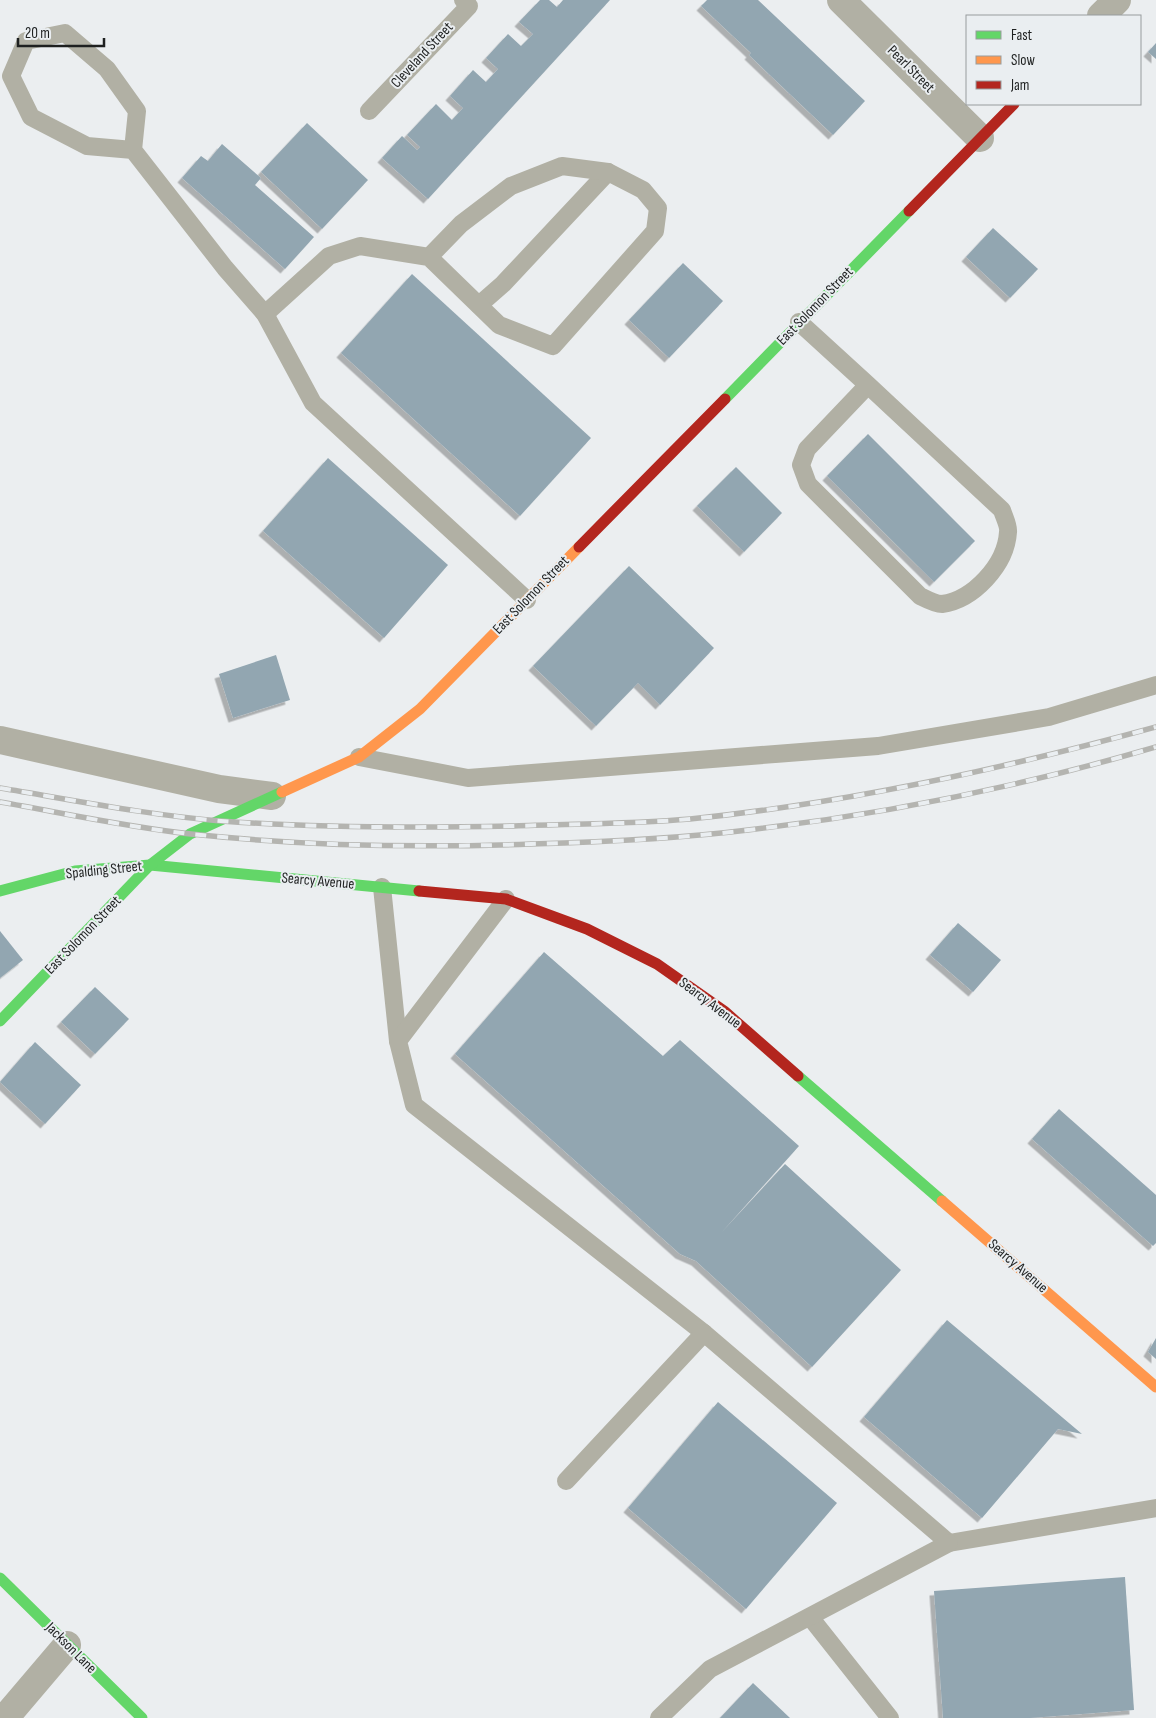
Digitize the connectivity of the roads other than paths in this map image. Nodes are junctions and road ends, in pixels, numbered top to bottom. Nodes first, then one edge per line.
1 (463, 0) edge
2 (841, 0) edge
3 (1118, 0) edge
4 (1102, 15) edge
5 (1013, 105) edge
6 (369, 111) dead end
7 (980, 138) junction
8 (133, 150) junction
9 (608, 172) junction
10 (429, 258) junction
11 (479, 305) junction
12 (265, 314) junction
13 (799, 322) junction
14 (868, 385) junction
15 (527, 600) junction
16 (1156, 685) edge
17 (0, 740) edge
18 (359, 757) junction
19 (272, 796) junction
20 (150, 865) junction
21 (382, 886) junction
22 (0, 891) edge
23 (506, 899) junction
24 (0, 1021) edge
25 (398, 1041) junction
26 (704, 1333) junction
27 (1156, 1386) edge
28 (566, 1481) dead end
29 (1156, 1508) edge
30 (949, 1543) junction
31 (0, 1578) edge
32 (810, 1617) junction
33 (66, 1645) junction
34 (5, 1718) edge
35 (142, 1718) edge
36 (659, 1718) edge
37 (890, 1718) edge

1 - 6 lane, Cleveland Street
2 - 7 street, Pearl Street
3 - 4 street
5 - 7 street, East Solomon Street
7 - 13 street, East Solomon Street
8 - 8 lane
8 - 12 lane
9 - 10 lane
9 - 11 lane
9 - 11 lane
10 - 11 lane
10 - 12 lane
12 - 15 lane
13 - 14 lane
13 - 15 street, East Solomon Street
14 - 14 lane
15 - 18 street, East Solomon Street
16 - 18 lane
17 - 19 street
18 - 19 street, East Solomon Street
19 - 20 street, East Solomon Street
20 - 21 street, Searcy Avenue
20 - 22 street, Spalding Street
20 - 24 street, East Solomon Street
21 - 23 street, Searcy Avenue
21 - 25 lane
23 - 25 lane
23 - 27 street, Searcy Avenue
25 - 26 lane
26 - 28 lane
26 - 30 lane
29 - 30 lane
30 - 32 lane
31 - 33 street, Jackson Lane
32 - 36 lane
32 - 37 lane
33 - 34 street
33 - 35 street, Jackson Lane

